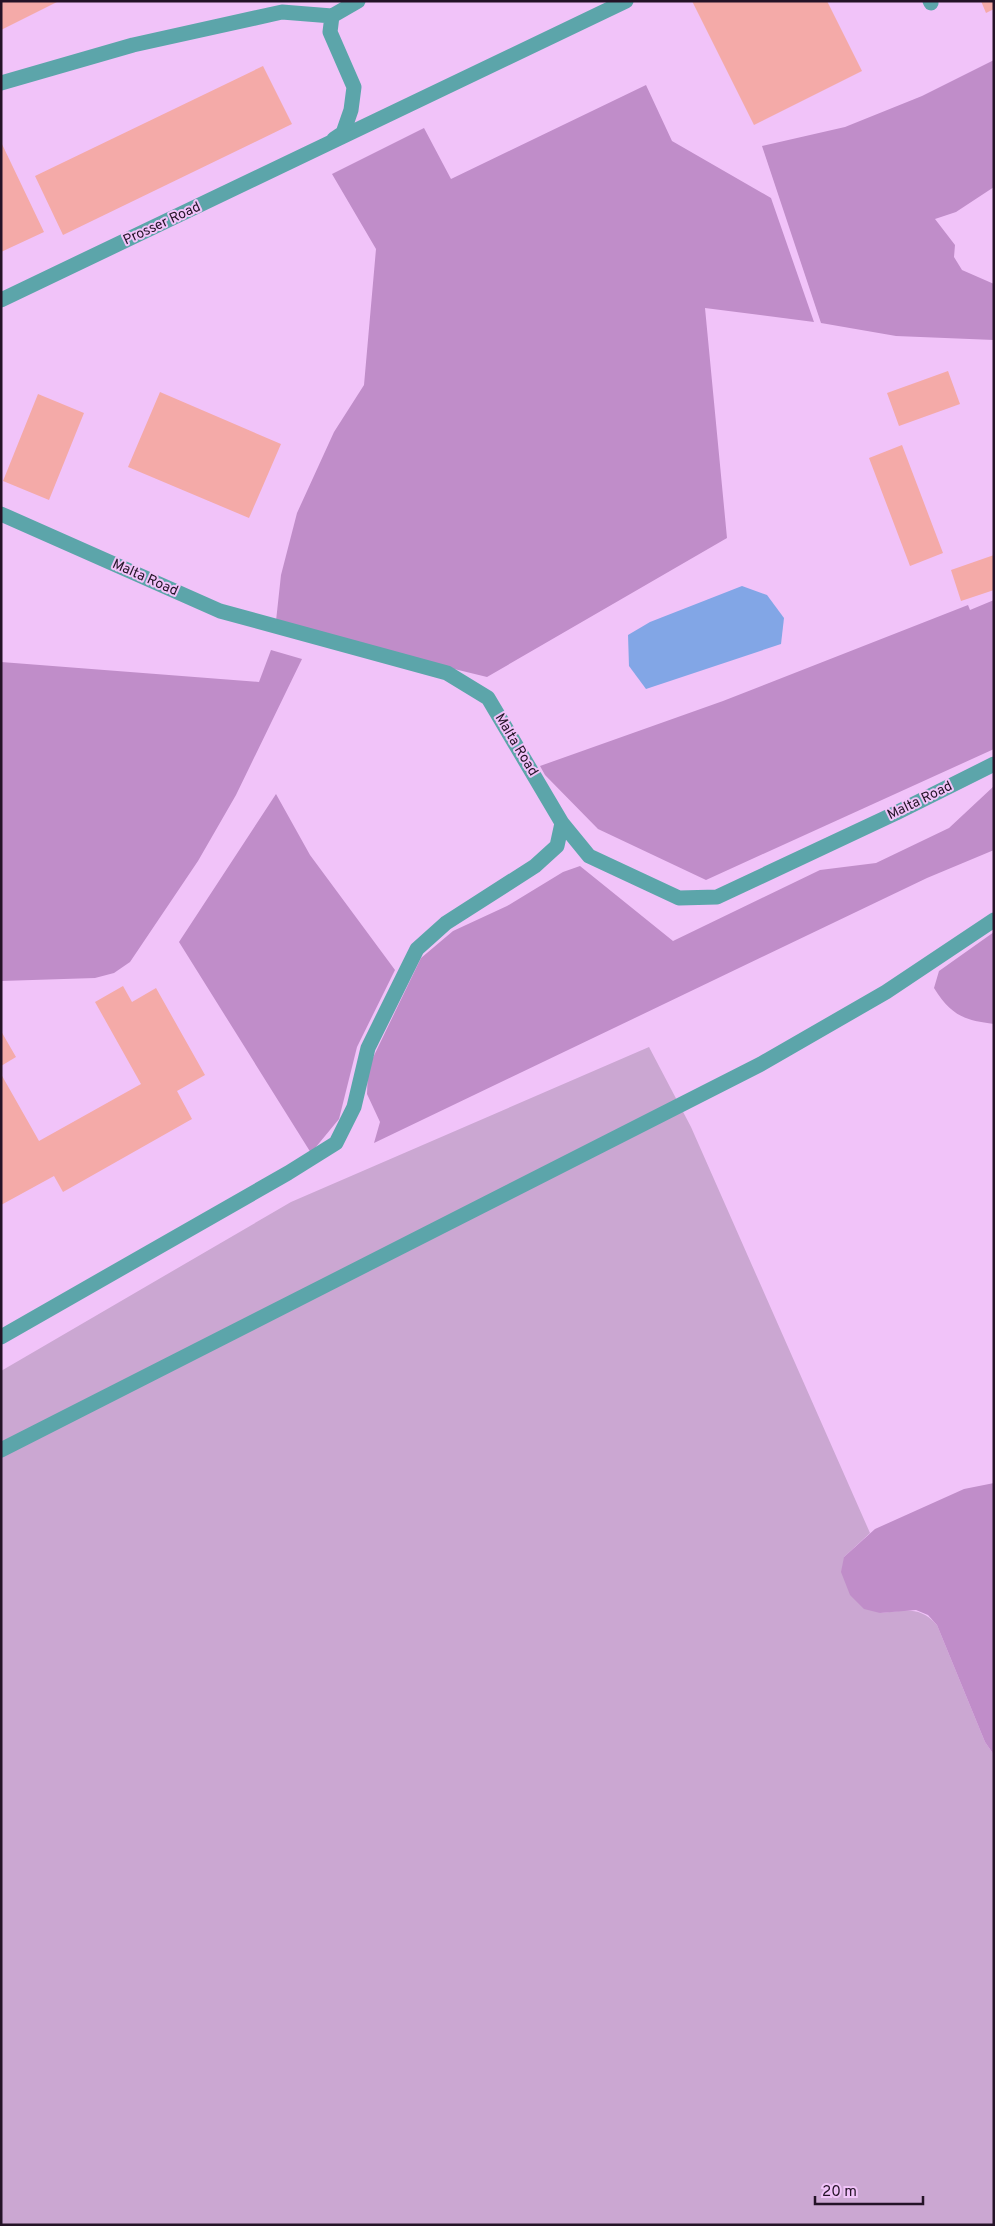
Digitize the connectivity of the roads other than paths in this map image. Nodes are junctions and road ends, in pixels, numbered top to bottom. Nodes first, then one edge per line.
1 (358, 1) edge
2 (626, 1) edge
3 (332, 16) junction
4 (1, 83) edge
5 (322, 147) junction
6 (1, 300) edge
7 (1, 514) edge
8 (994, 764) edge
9 (562, 823) junction
10 (994, 920) edge
11 (1, 1337) edge
12 (1, 1450) edge

1 - 3 street
2 - 5 street
3 - 4 street
3 - 5 street
5 - 6 street, Prosser Road
7 - 9 street, Malta Road
8 - 9 street, Malta Road
9 - 11 street
10 - 12 street

